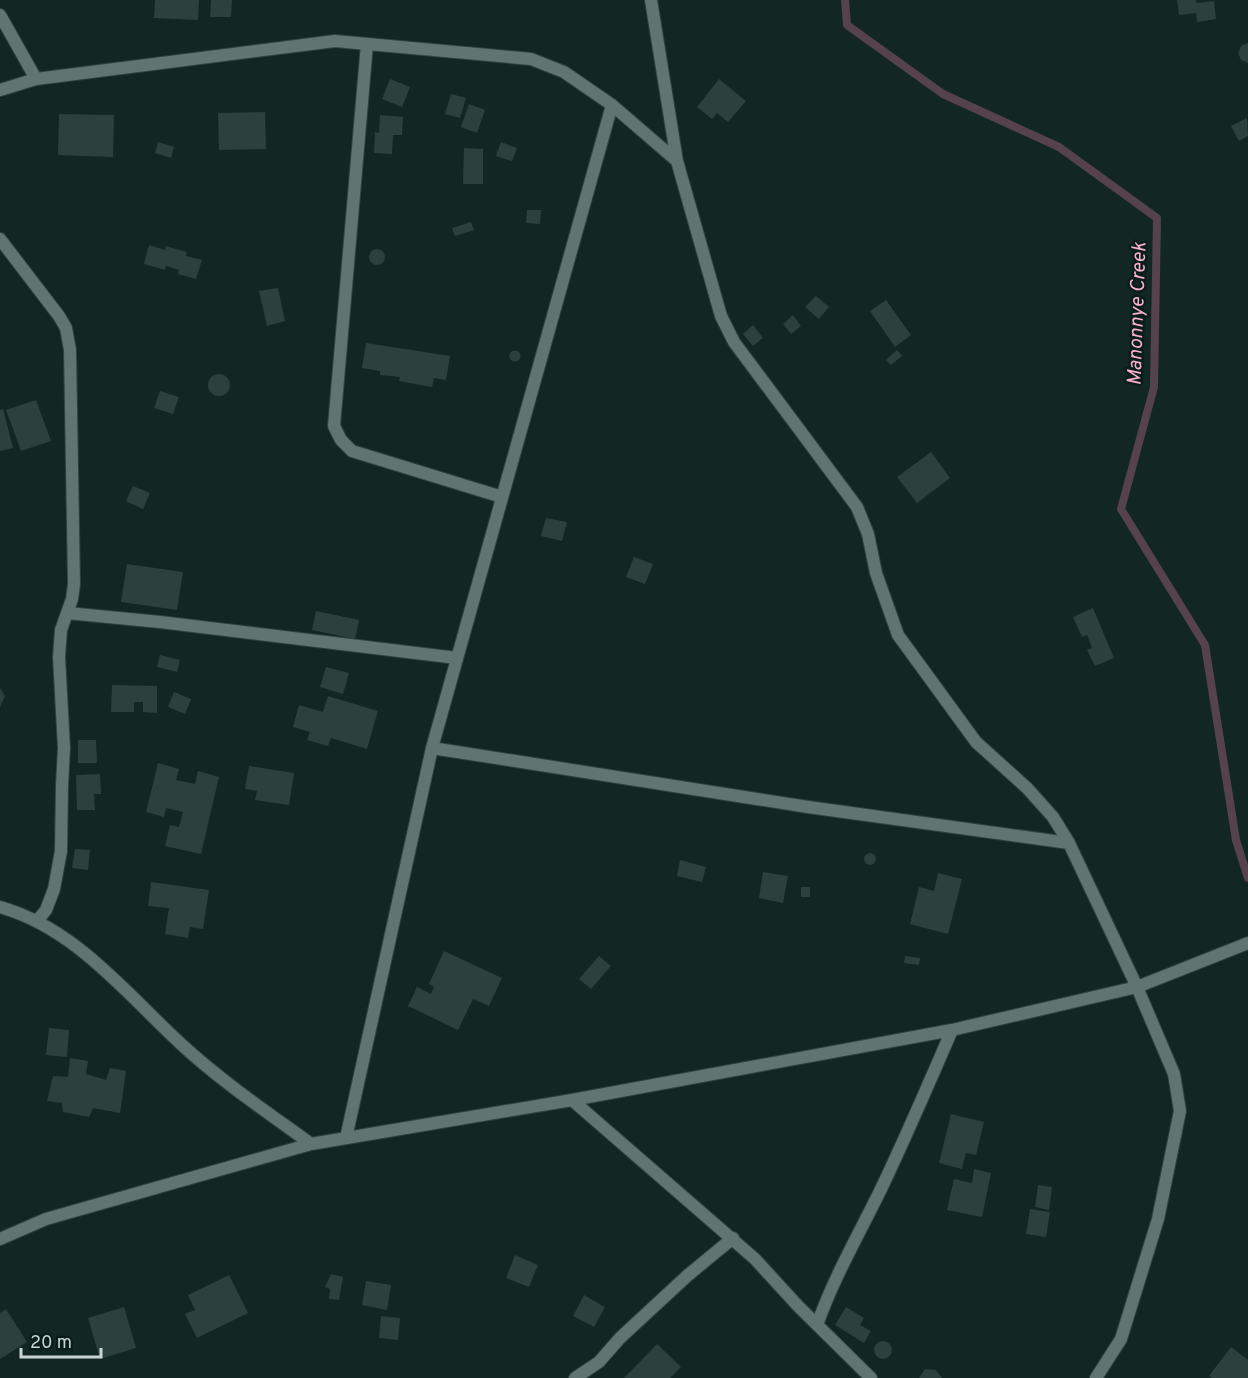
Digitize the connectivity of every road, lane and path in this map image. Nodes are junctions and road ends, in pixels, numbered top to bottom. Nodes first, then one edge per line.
1 (651, 0) edge
2 (0, 15) edge
3 (367, 44) junction
4 (36, 79) junction
5 (0, 90) edge
6 (612, 105) junction
7 (677, 161) junction
8 (0, 239) edge
9 (502, 497) junction
10 (67, 613) junction
11 (457, 658) junction
12 (432, 748) junction
13 (1070, 843) junction
14 (0, 907) edge
15 (37, 921) junction
16 (1248, 943) edge
17 (1137, 987) junction
18 (952, 1030) junction
19 (572, 1100) junction
20 (346, 1138) junction
21 (311, 1144) junction
22 (733, 1238) junction
23 (0, 1239) edge
24 (818, 1325) junction
25 (575, 1378) edge
26 (871, 1378) edge
27 (1096, 1378) edge

1 - 7 street
2 - 4 street
3 - 4 street
3 - 6 street
3 - 9 street
4 - 5 street
6 - 7 street
6 - 9 street
7 - 13 street
8 - 10 street
9 - 11 street
10 - 11 street
10 - 15 street
11 - 12 street
12 - 13 street
12 - 20 street
13 - 17 street
14 - 15 street
15 - 21 street
16 - 17 street
17 - 18 street
17 - 27 street
18 - 19 street
18 - 24 street
19 - 20 street
19 - 22 street
20 - 21 street
21 - 23 street
22 - 24 street
22 - 25 street
24 - 26 street

